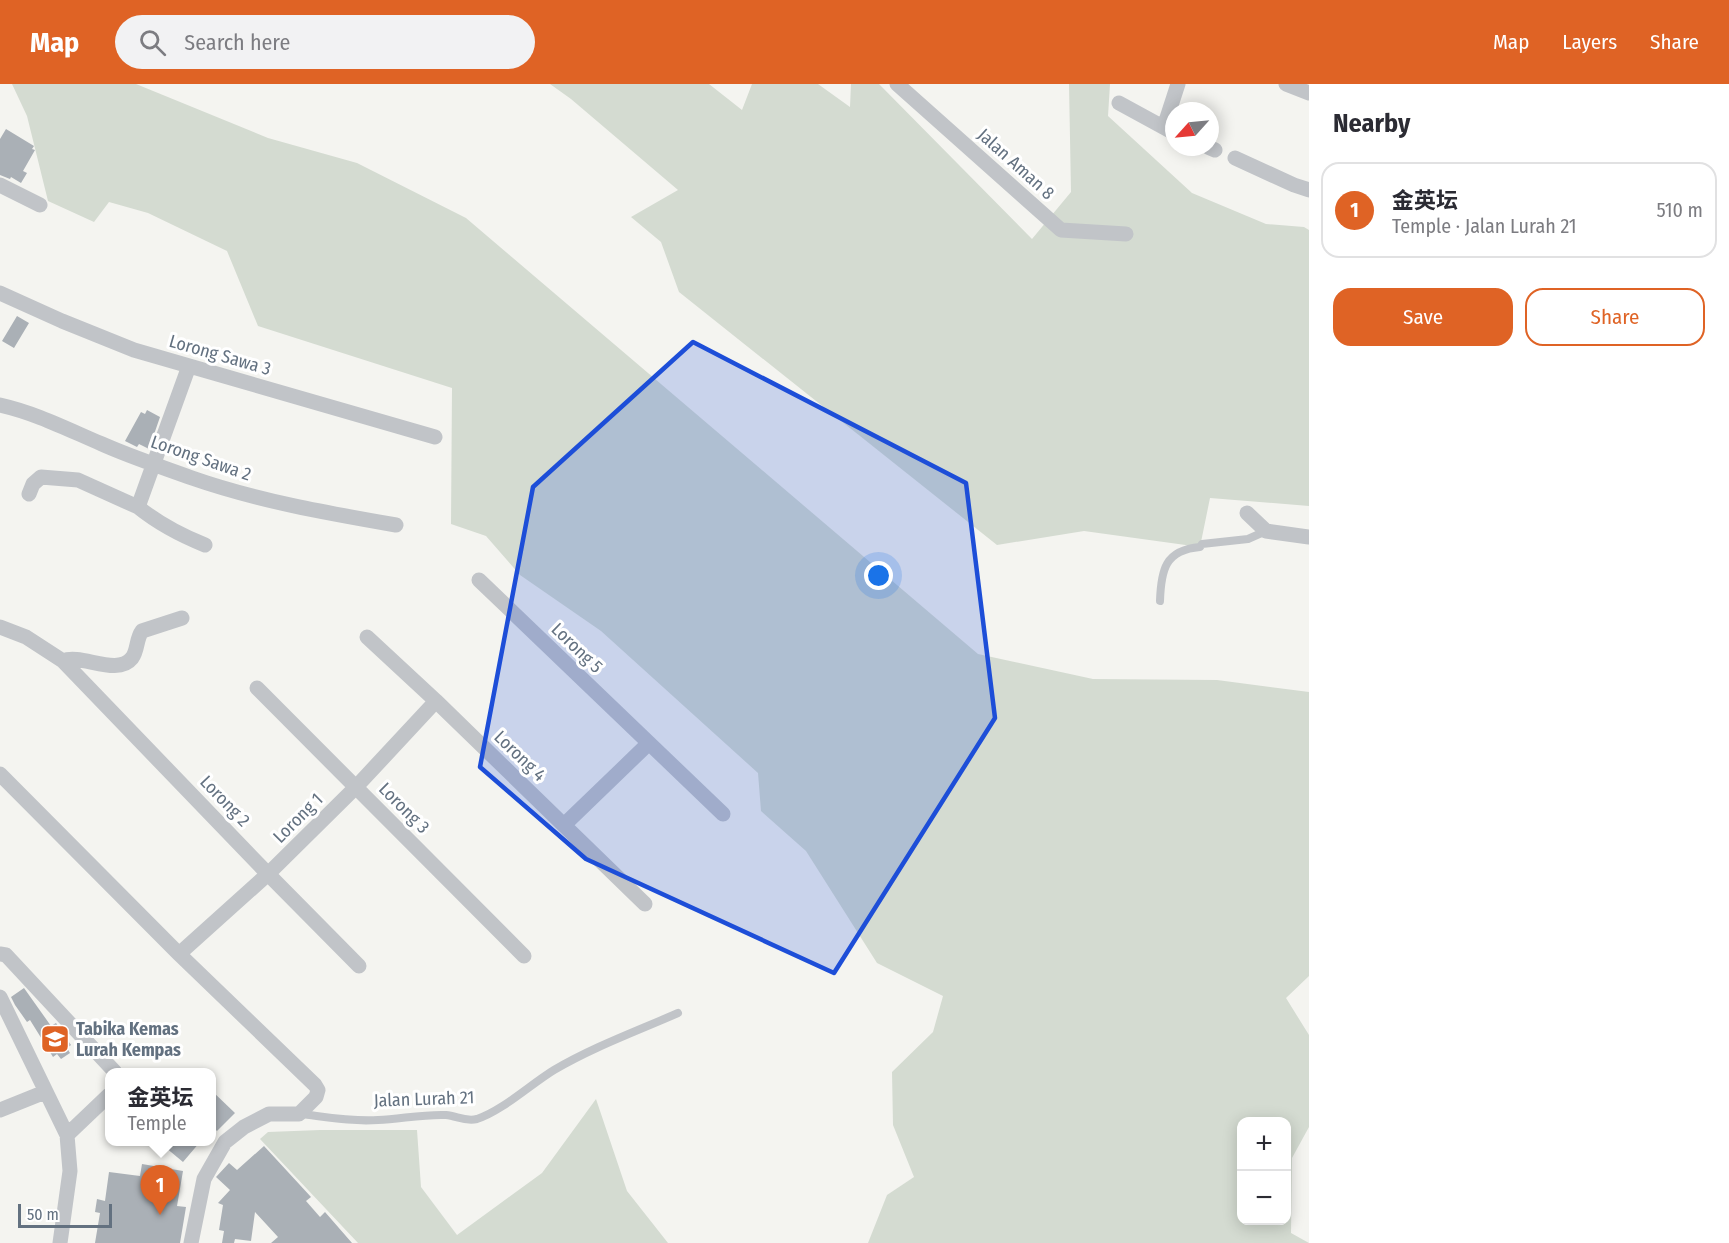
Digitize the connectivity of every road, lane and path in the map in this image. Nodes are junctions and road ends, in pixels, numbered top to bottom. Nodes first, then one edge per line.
1 (897, 84) edge
2 (1178, 84) edge
3 (1286, 84) edge
4 (1309, 93) edge
5 (1174, 102) edge
6 (1119, 103) dead end
7 (1165, 128) edge
8 (1235, 158) dead end
9 (0, 185) edge
10 (1309, 190) edge
11 (40, 205) dead end
12 (1126, 234) dead end
13 (0, 293) edge
14 (189, 366) junction
15 (0, 405) edge
16 (435, 437) dead end
17 (153, 463) junction
18 (28, 494) dead end
19 (138, 507) junction
20 (1247, 513) dead end
21 (396, 525) dead end
22 (1266, 531) junction
23 (1309, 537) edge
24 (206, 545) dead end
25 (479, 580) dead end
26 (1160, 601) dead end
27 (182, 618) dead end
28 (0, 627) edge
29 (367, 637) dead end
30 (63, 661) junction
31 (257, 688) dead end
32 (436, 701) junction
33 (649, 743) junction
34 (0, 774) edge
35 (356, 787) junction
36 (723, 814) dead end
37 (564, 825) junction
38 (268, 874) junction
39 (645, 904) dead end
40 (0, 954) edge
41 (179, 954) junction
42 (524, 956) dead end
43 (360, 966) dead end
44 (0, 997) edge
45 (678, 1013) dead end
46 (111, 1068) edge
47 (45, 1092) junction
48 (105, 1099) edge
49 (0, 1110) edge
50 (299, 1114) junction
51 (67, 1135) junction
52 (60, 1243) edge
53 (191, 1243) edge

1 - 12 street, Jalan Aman 8
2 - 5 street
3 - 4 street
6 - 7 street
8 - 10 street
9 - 11 street
13 - 14 street, Lorong Sawa 3
14 - 16 street, Lorong Sawa 3
14 - 17 street
15 - 17 street, Lorong Sawa 2
17 - 19 street
17 - 21 street, Lorong Sawa 2
18 - 19 street
19 - 24 street
20 - 22 street
22 - 23 street
22 - 26 lane
25 - 33 street, Lorong 5
27 - 30 street, Lorong 2
28 - 30 street, Lorong 2
29 - 32 street, Lorong 4
30 - 38 street, Lorong 2
31 - 35 street, Lorong 3
32 - 35 street, Lorong 1
32 - 37 street, Lorong 4
33 - 36 street, Lorong 5
33 - 37 street
34 - 41 street
35 - 38 street, Lorong 1
35 - 42 street, Lorong 3
37 - 39 street, Lorong 4
38 - 41 street, Lorong 1
38 - 43 street, Lorong 2
40 - 46 street
41 - 50 street
44 - 47 street
45 - 50 lane, Jalan Lurah 21
47 - 49 street
47 - 51 street
48 - 51 street
50 - 53 street, Jalan Lurah 21
51 - 52 street

